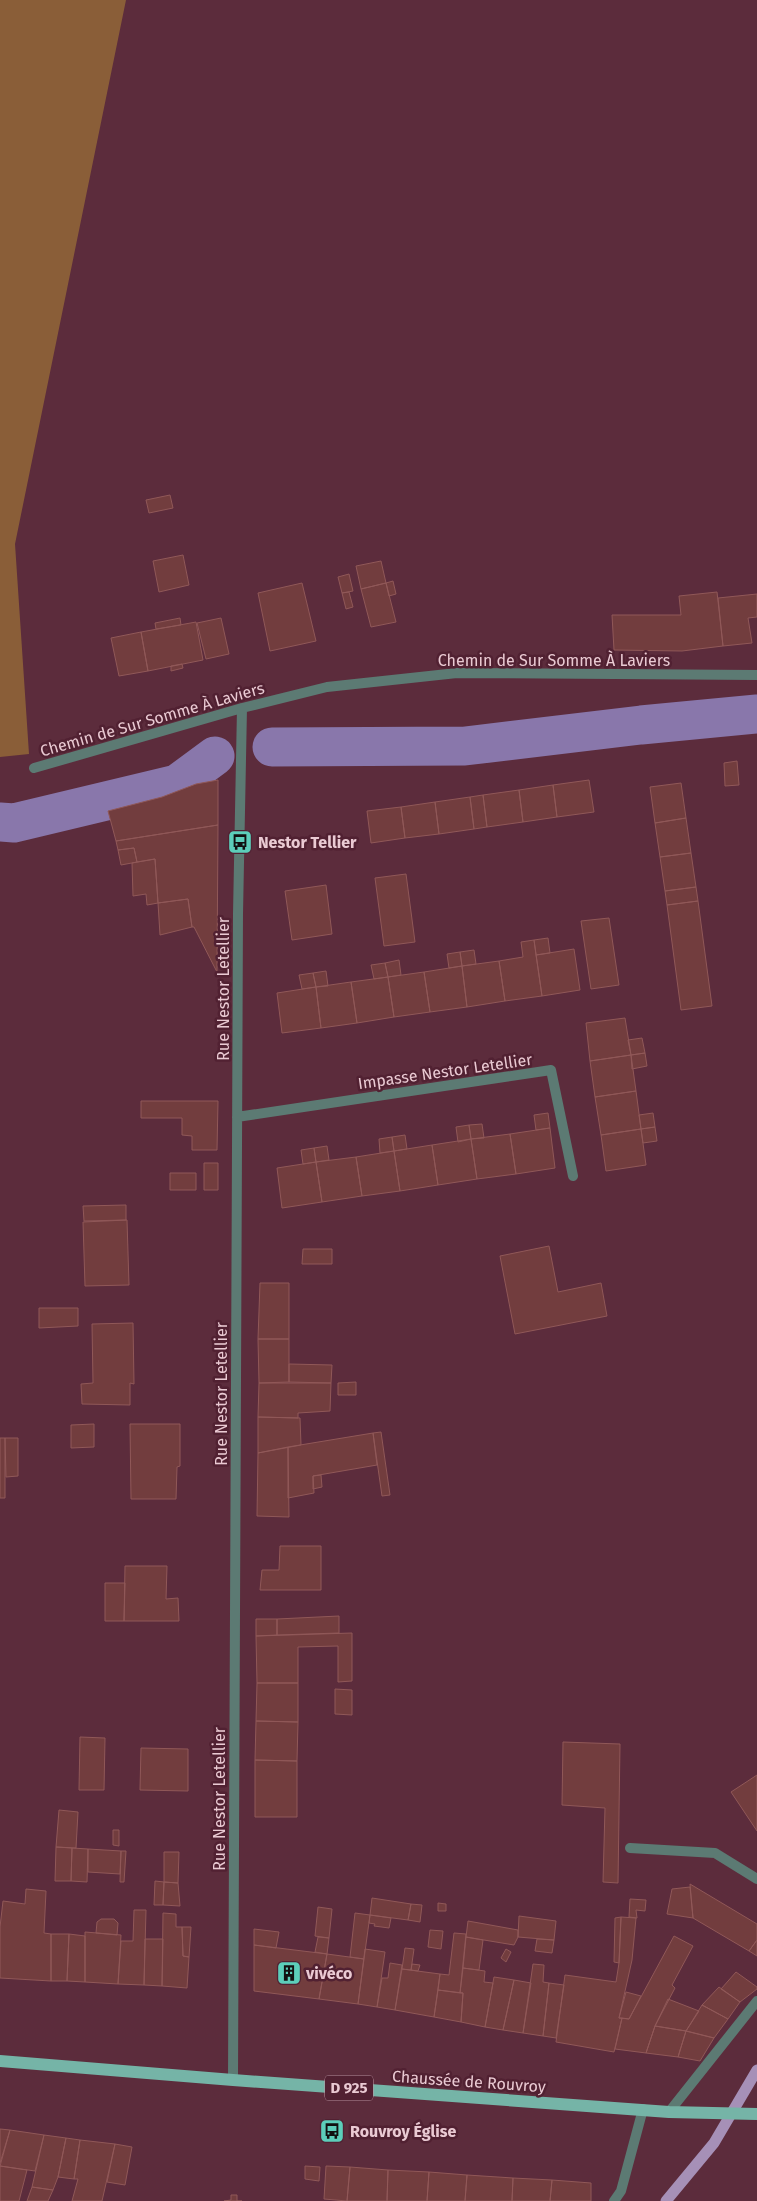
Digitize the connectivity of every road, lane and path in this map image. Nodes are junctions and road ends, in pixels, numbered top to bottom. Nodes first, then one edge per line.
1 (757, 675) edge
2 (242, 708) junction
3 (34, 768) dead end
4 (237, 1117) junction
5 (573, 1176) dead end
6 (630, 1848) dead end
7 (757, 1879) edge
8 (757, 2001) edge
9 (0, 2060) edge
10 (233, 2080) junction
11 (643, 2110) junction
12 (669, 2112) junction
13 (757, 2114) edge
14 (614, 2201) edge

1 - 2 street, Chemin de Sur Somme À Laviers
2 - 3 street, Chemin de Sur Somme À Laviers
2 - 4 street, Rue Nestor Letellier
4 - 5 street, Impasse Nestor Letellier
4 - 10 street, Rue Nestor Letellier
6 - 7 street
8 - 12 street
9 - 10 main road, Chaussée de Rouvroy / D 925
10 - 11 main road, Chaussée de Rouvroy / D 925
11 - 12 main road, Chaussée de Rouvroy / D 925
11 - 14 street
12 - 13 main road, Chaussée de Rouvroy / D 925

